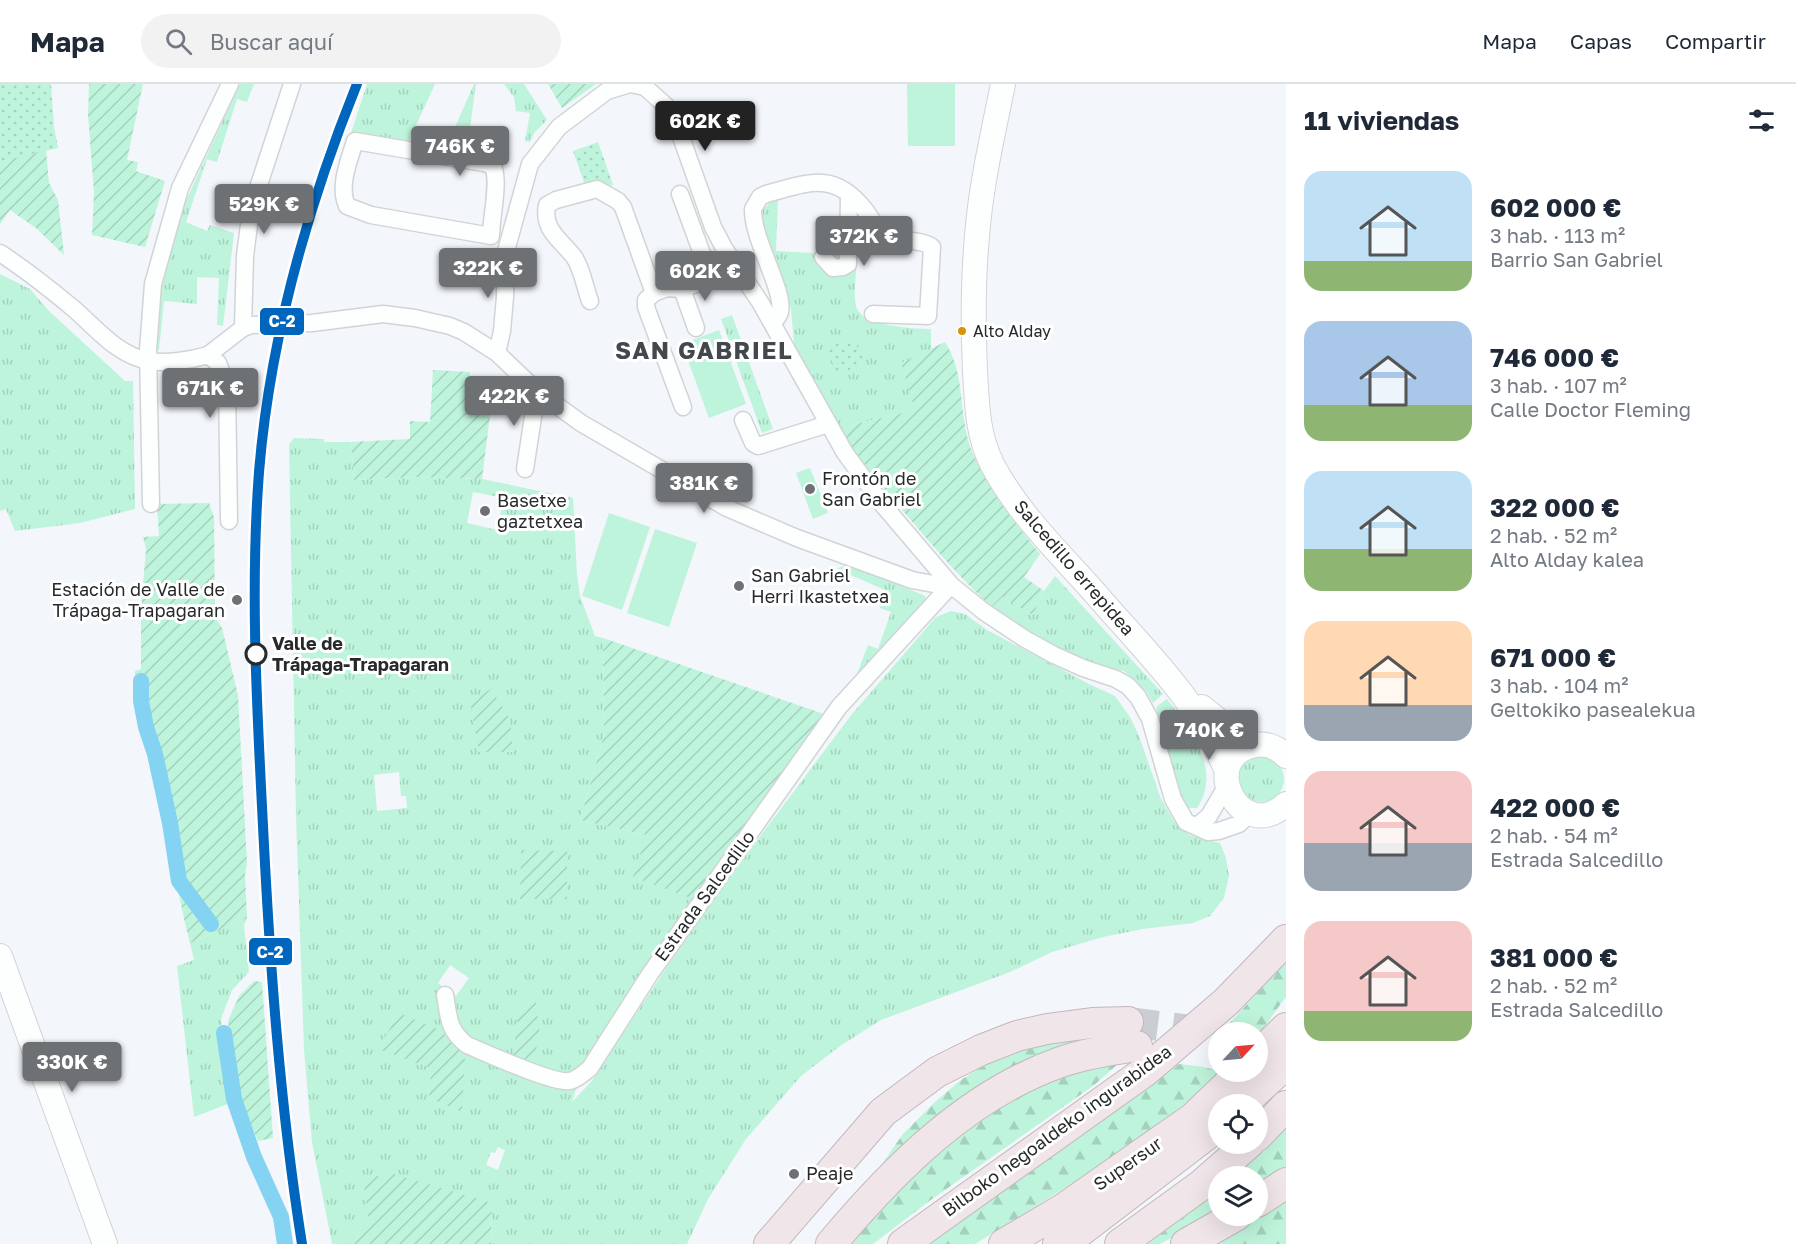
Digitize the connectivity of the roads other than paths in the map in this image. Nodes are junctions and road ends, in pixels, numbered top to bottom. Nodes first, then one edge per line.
1 (230, 84) edge
2 (292, 84) edge
3 (630, 84) edge
4 (1003, 84) edge
5 (680, 194) dead end
6 (849, 194) junction
7 (491, 236) junction
8 (506, 251) junction
9 (0, 253) edge
10 (823, 257) dead end
11 (738, 269) junction
12 (711, 278) junction
13 (682, 289) junction
14 (654, 293) junction
15 (590, 301) dead end
16 (873, 314) dead end
17 (772, 323) junction
18 (243, 328) junction
19 (696, 328) dead end
20 (497, 353) junction
21 (208, 355) junction
22 (148, 362) junction
23 (537, 391) junction
24 (683, 407) dead end
25 (743, 420) dead end
26 (828, 424) junction
27 (525, 469) dead end
28 (151, 504) dead end
29 (229, 521) dead end
30 (951, 585) junction
31 (1177, 687) junction
32 (1250, 746) junction
33 (1286, 756) edge
34 (1227, 778) junction
35 (1272, 813) edge
36 (1197, 826) junction
37 (1286, 940) edge
38 (0, 957) edge
39 (445, 995) dead end
40 (1286, 1028) edge
41 (1268, 1045) edge
42 (1286, 1064) edge
43 (1231, 1082) edge
44 (1253, 1094) edge
45 (1286, 1106) edge
46 (1268, 1125) edge
47 (1208, 1134) edge
48 (1236, 1154) edge
49 (1286, 1183) edge
50 (1268, 1195) edge
51 (1218, 1226) edge
52 (105, 1244) edge
53 (769, 1244) edge
54 (831, 1244) edge
55 (903, 1244) edge
56 (1004, 1244) edge
57 (1058, 1244) edge
58 (1120, 1244) edge
59 (1186, 1244) edge

1 - 22 street
2 - 18 street
3 - 8 street
3 - 11 street
4 - 31 street, Salcedillo errepidea
5 - 12 street
6 - 10 street
6 - 16 street
6 - 17 street
7 - 7 street
7 - 8 street
8 - 20 street
9 - 22 street
11 - 12 street
11 - 17 street
12 - 13 street
13 - 14 street
13 - 19 street
14 - 15 street
14 - 24 street
17 - 26 street
18 - 20 street
18 - 21 street
20 - 23 street
21 - 22 street
21 - 29 street
22 - 28 street
23 - 27 street
23 - 30 street
25 - 26 street
26 - 30 street
30 - 36 street
30 - 39 street, Estrada Salcedillo
31 - 32 street
31 - 34 street
32 - 33 street
32 - 34 street
34 - 35 street
34 - 36 street
35 - 36 street
37 - 55 highway, Bilboko hegoaldeko ingurabidea
38 - 52 street
40 - 41 highway
42 - 44 highway
43 - 56 highway, Supersur
45 - 46 highway
47 - 57 highway, Supersur
48 - 58 highway
49 - 50 highway
51 - 59 highway
53 - 54 highway

